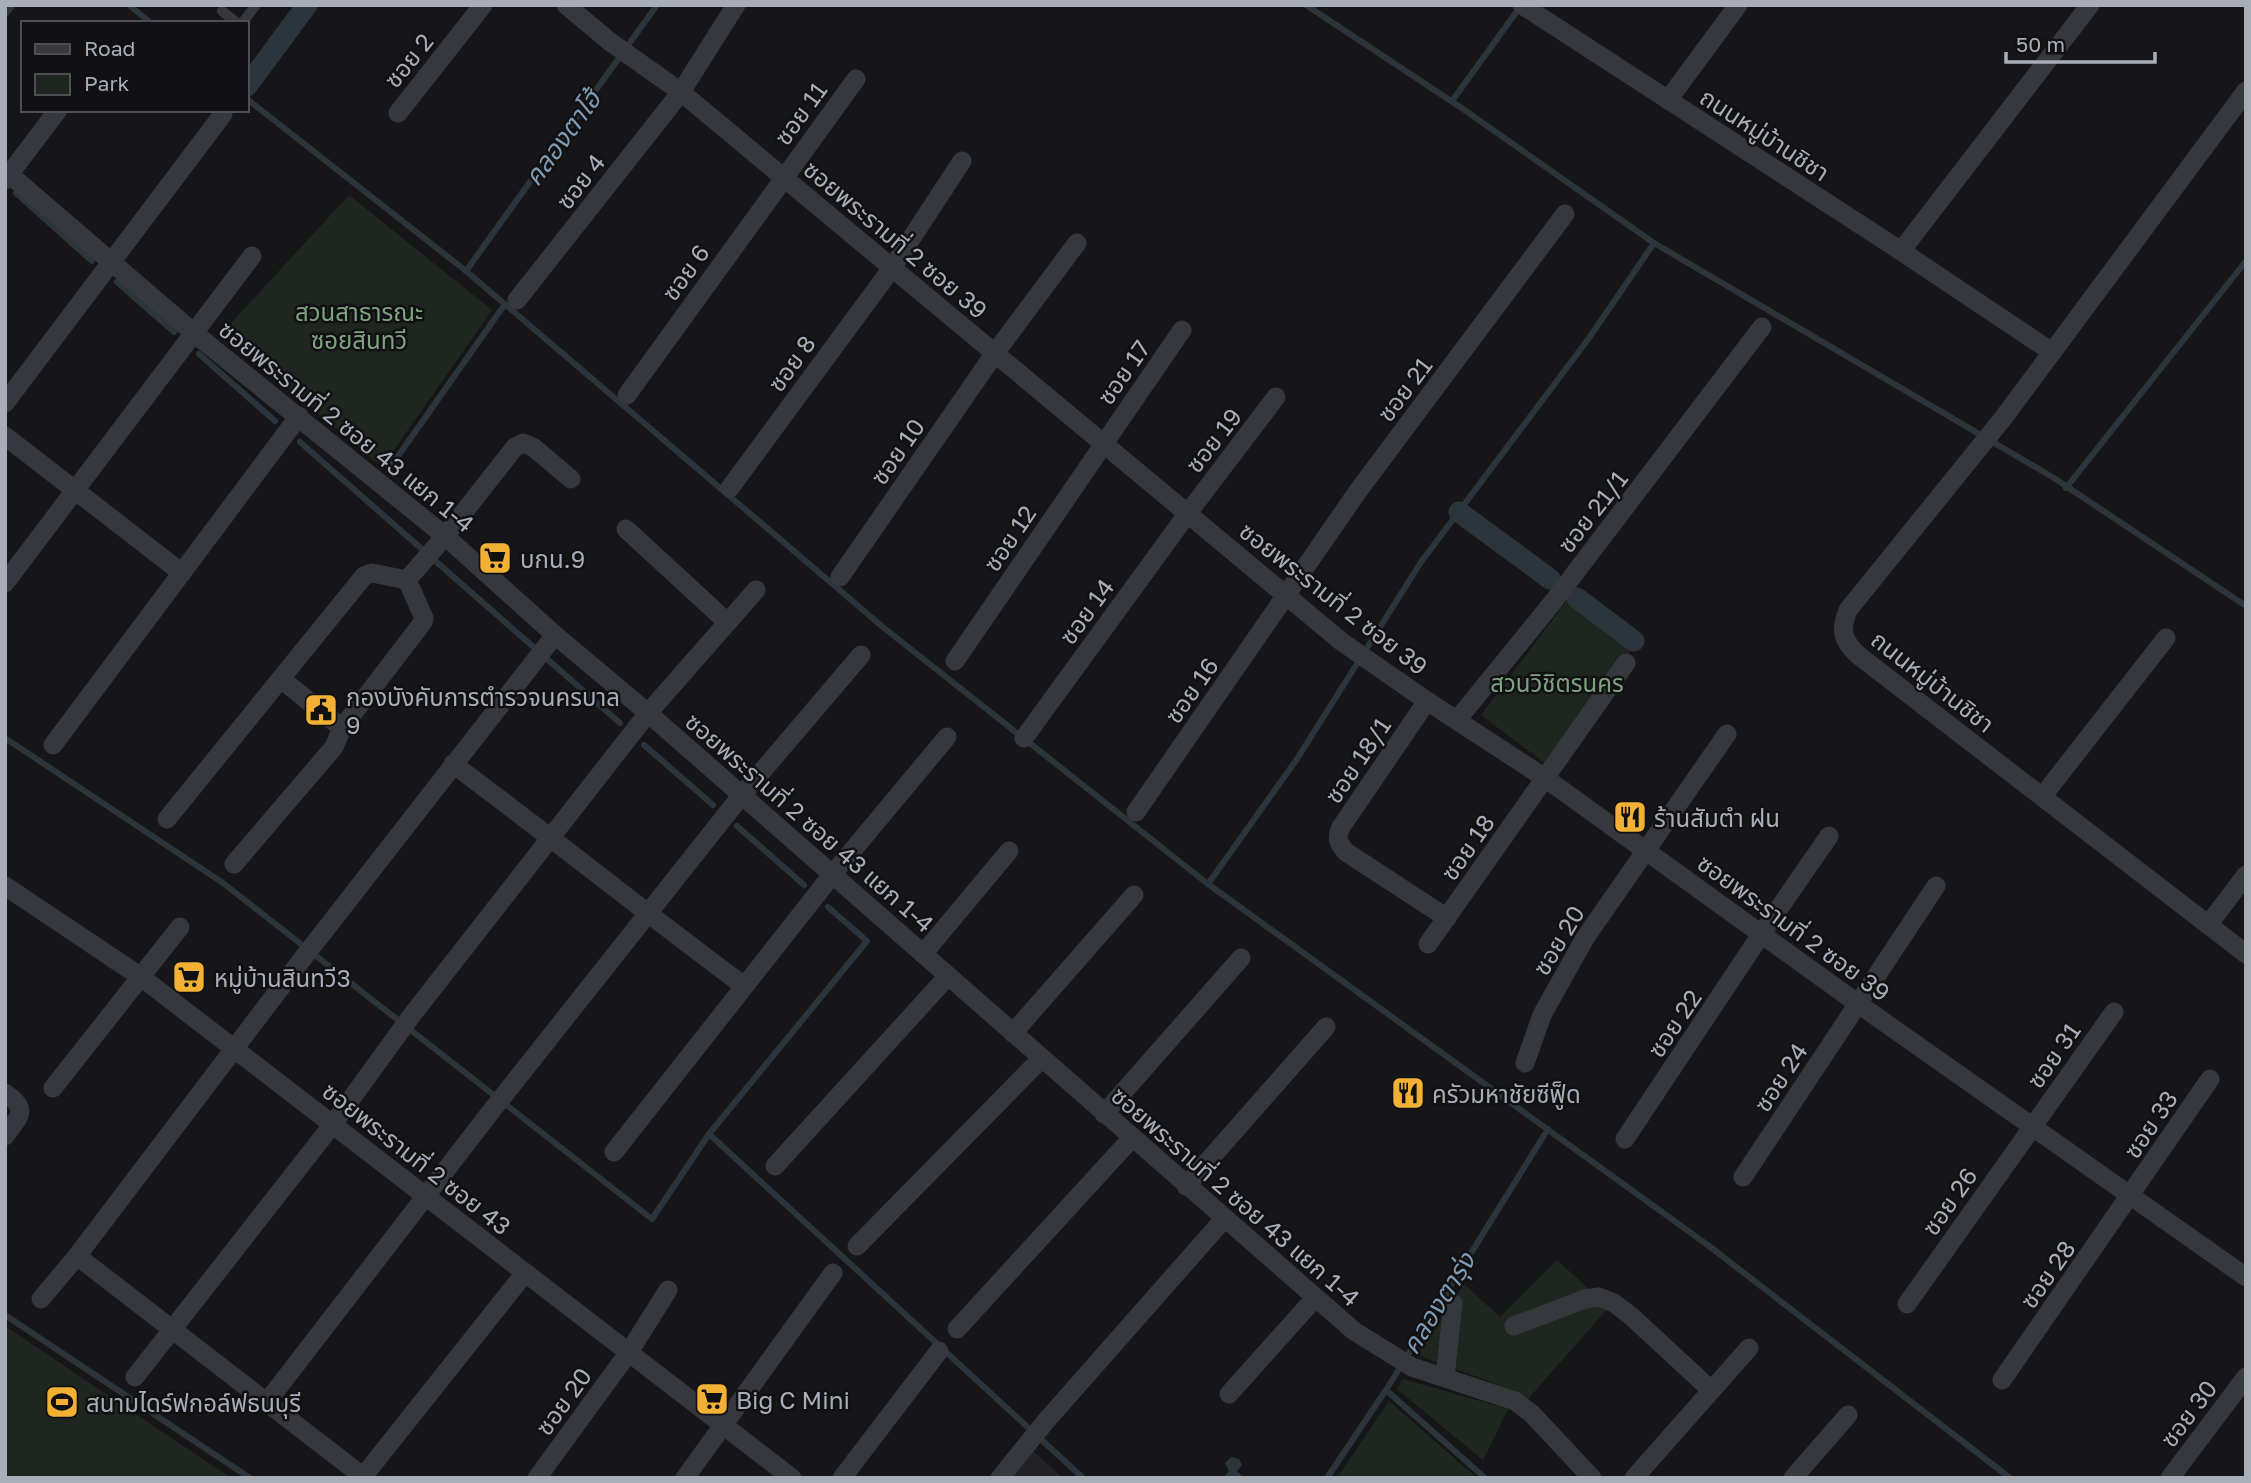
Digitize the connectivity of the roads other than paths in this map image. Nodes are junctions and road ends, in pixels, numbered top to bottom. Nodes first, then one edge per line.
1 (256, 5) edge
2 (483, 5) edge
3 (566, 5) edge
4 (736, 5) edge
5 (1522, 5) edge
6 (1738, 5) edge
7 (2090, 5) edge
8 (222, 11) dead end
9 (234, 21) edge
10 (244, 21) edge
11 (856, 79) dead end
12 (2246, 91) edge
13 (681, 92) junction
14 (1668, 100) junction
15 (56, 112) edge
16 (398, 113) dead end
17 (223, 114) dead end
18 (962, 161) dead end
19 (7, 177) edge
20 (783, 177) junction
21 (1565, 214) dead end
22 (1077, 243) dead end
23 (1901, 251) junction
24 (252, 256) dead end
25 (112, 262) junction
26 (892, 268) junction
27 (517, 300) dead end
28 (1762, 327) dead end
29 (1182, 330) dead end
30 (194, 333) junction
31 (2052, 352) junction
32 (995, 353) junction
33 (627, 396) dead end
34 (1276, 397) dead end
35 (5, 403) edge
36 (299, 416) junction
37 (5, 436) edge
38 (1103, 442) junction
39 (572, 479) dead end
40 (730, 488) dead end
41 (75, 491) junction
42 (1188, 513) junction
43 (626, 530) dead end
44 (445, 536) junction
45 (182, 573) junction
46 (840, 577) dead end
47 (407, 580) junction
48 (5, 583) edge
49 (756, 590) dead end
50 (1286, 596) junction
51 (727, 622) junction
52 (555, 635) junction
53 (2166, 638) dead end
54 (861, 655) dead end
55 (955, 662) dead end
56 (1626, 663) dead end
57 (281, 679) junction
58 (1427, 701) junction
59 (648, 713) junction
60 (1457, 720) junction
61 (342, 728) junction
62 (1727, 734) dead end
63 (947, 737) dead end
64 (1024, 738) dead end
65 (53, 745) dead end
66 (453, 764) junction
67 (1545, 778) junction
68 (741, 796) junction
69 (2042, 797) junction
70 (1136, 812) dead end
71 (167, 819) dead end
72 (1829, 836) dead end
73 (552, 838) junction
74 (1646, 849) junction
75 (1009, 851) dead end
76 (234, 864) dead end
77 (832, 875) junction
78 (2246, 875) edge
79 (5, 886) edge
80 (1936, 886) dead end
81 (1134, 895) dead end
82 (647, 914) junction
83 (1447, 918) junction
84 (2208, 925) junction
85 (180, 927) dead end
86 (1762, 933) junction
87 (1429, 944) dead end
88 (923, 954) junction
89 (2246, 954) edge
90 (1241, 958) dead end
91 (141, 976) junction
92 (948, 976) junction
93 (744, 986) junction
94 (1857, 1003) junction
95 (2114, 1012) dead end
96 (1326, 1027) dead end
97 (1013, 1032) junction
98 (234, 1049) junction
99 (1041, 1059) junction
100 (1525, 1063) dead end
101 (2210, 1079) dead end
102 (53, 1088) dead end
103 (5, 1093) edge
104 (1104, 1114) junction
105 (333, 1124) junction
106 (2032, 1127) junction
107 (5, 1136) edge
108 (1132, 1138) junction
109 (1625, 1139) dead end
110 (614, 1152) dead end
111 (775, 1166) dead end
112 (1743, 1177) dead end
113 (1186, 1186) junction
114 (2131, 1196) junction
115 (427, 1197) junction
116 (1224, 1219) junction
117 (857, 1246) dead end
118 (77, 1256) junction
119 (525, 1273) junction
120 (833, 1273) dead end
121 (2246, 1276) edge
122 (668, 1290) dead end
123 (1315, 1298) junction
124 (41, 1299) dead end
125 (1453, 1303) dead end
126 (1907, 1304) dead end
127 (1514, 1326) dead end
128 (171, 1328) junction
129 (957, 1329) dead end
130 (1749, 1348) dead end
131 (939, 1351) dead end
132 (629, 1352) junction
133 (135, 1377) dead end
134 (1445, 1377) junction
135 (2246, 1377) edge
136 (2002, 1380) dead end
137 (1712, 1390) junction
138 (1229, 1394) dead end
139 (267, 1402) junction
140 (1849, 1415) dead end
141 (724, 1425) junction
142 (364, 1477) edge
143 (537, 1478) edge
144 (685, 1478) edge
145 (792, 1478) edge
146 (842, 1478) edge
147 (1000, 1478) edge
148 (1592, 1478) edge
149 (1634, 1478) edge
150 (1793, 1478) edge
151 (2170, 1478) edge

1 - 10 lane
2 - 16 street, ซอย 2
3 - 13 street, ซอยพระรามที่ 2 ซอย 39
4 - 13 street, ซอย 4
5 - 14 street, ถนนหมู่บ้านชิชา
6 - 14 street
7 - 23 street
8 - 9 lane
11 - 20 street, ซอย 11
12 - 31 street, ถนนหมู่บ้านชิชา
13 - 20 street, ซอยพระรามที่ 2 ซอย 39
13 - 27 street, ซอย 4
14 - 23 street, ถนนหมู่บ้านชิชา
15 - 19 street
17 - 25 street
18 - 26 street, ซอย 8
19 - 25 street, ซอยพระรามที่ 2 ซอย 43 แยก 1-4
20 - 26 street, ซอยพระรามที่ 2 ซอย 39
20 - 33 street, ซอย 6
21 - 50 street, ซอย 21
22 - 32 street, ซอย 10
23 - 31 street, ถนนหมู่บ้านชิชา
24 - 30 street
25 - 30 street, ซอยพระรามที่ 2 ซอย 43 แยก 1-4
25 - 35 street
26 - 32 street, ซอยพระรามที่ 2 ซอย 39
26 - 40 street, ซอย 8
28 - 60 street, ซอย 21/1
29 - 38 street, ซอย 17
30 - 36 street, ซอยพระรามที่ 2 ซอย 43 แยก 1-4
30 - 41 street
31 - 69 street, ถนนหมู่บ้านชิชา
32 - 38 street, ซอยพระรามที่ 2 ซอย 39
32 - 46 street, ซอย 10
34 - 42 street, ซอย 19
36 - 44 street, ซอยพระรามที่ 2 ซอย 43 แยก 1-4
36 - 45 street
37 - 41 street
38 - 42 street, ซอยพระรามที่ 2 ซอย 39
38 - 55 street, ซอย 12
39 - 44 street
41 - 45 street
41 - 48 street
42 - 50 street, ซอยพระรามที่ 2 ซอย 39
42 - 64 street, ซอย 14
43 - 51 street
44 - 47 street
44 - 52 street, ซอยพระรามที่ 2 ซอย 43 แยก 1-4
45 - 65 street
47 - 57 street
47 - 61 street
49 - 51 street
50 - 58 street, ซอยพระรามที่ 2 ซอย 39
50 - 70 street, ซอย 16
51 - 59 street
52 - 59 street, ซอยพระรามที่ 2 ซอย 43 แยก 1-4
52 - 66 street
53 - 69 street
54 - 68 street
56 - 67 street, ซอย 18
57 - 61 street
57 - 71 street
58 - 60 street, ซอยพระรามที่ 2 ซอย 39
58 - 83 street, ซอย 18/1
59 - 68 street, ซอยพระรามที่ 2 ซอย 43 แยก 1-4
59 - 73 street
60 - 67 street, ซอยพระรามที่ 2 ซอย 39
61 - 76 street
62 - 74 street, ซอย 20
63 - 77 street
66 - 73 street
66 - 98 street
67 - 74 street, ซอยพระรามที่ 2 ซอย 39
67 - 83 street, ซอย 18
68 - 77 street, ซอยพระรามที่ 2 ซอย 43 แยก 1-4
68 - 82 street
69 - 84 street, ถนนหมู่บ้านชิชา
72 - 86 street, ซอย 22
73 - 82 street
73 - 105 street
74 - 86 street, ซอยพระรามที่ 2 ซอย 39
74 - 100 street, ซอย 20
75 - 88 street
77 - 88 street, ซอยพระรามที่ 2 ซอย 43 แยก 1-4
77 - 93 street
78 - 84 street
79 - 91 street, ซอยพระรามที่ 2 ซอย 43
80 - 94 street, ซอย 24
81 - 97 street
82 - 93 street
82 - 115 street
83 - 87 street, ซอย 18
84 - 89 street, ถนนหมู่บ้านชิชา
85 - 91 street
86 - 94 street, ซอยพระรามที่ 2 ซอย 39
86 - 109 street, ซอย 22
88 - 92 street, ซอยพระรามที่ 2 ซอย 43 แยก 1-4
90 - 104 street
91 - 98 street, ซอยพระรามที่ 2 ซอย 43
91 - 102 street
92 - 97 street, ซอยพระรามที่ 2 ซอย 43 แยก 1-4
92 - 111 street
93 - 110 street
94 - 106 street, ซอยพระรามที่ 2 ซอย 39
94 - 112 street, ซอย 24
95 - 106 street, ซอย 31
96 - 113 street
97 - 99 street, ซอยพระรามที่ 2 ซอย 43 แยก 1-4
98 - 105 street, ซอยพระรามที่ 2 ซอย 43
98 - 118 street
99 - 104 street, ซอยพระรามที่ 2 ซอย 43 แยก 1-4
99 - 117 street
101 - 114 street, ซอย 33
103 - 107 street
104 - 108 street, ซอยพระรามที่ 2 ซอย 43 แยก 1-4
105 - 115 street, ซอยพระรามที่ 2 ซอย 43
105 - 128 street
106 - 114 street, ซอยพระรามที่ 2 ซอย 39
106 - 126 street, ซอย 26
108 - 113 street, ซอยพระรามที่ 2 ซอย 43 แยก 1-4
108 - 129 street
113 - 116 street, ซอยพระรามที่ 2 ซอย 43 แยก 1-4
114 - 121 street, ซอยพระรามที่ 2 ซอย 39
114 - 136 street, ซอย 28
115 - 119 street, ซอยพระรามที่ 2 ซอย 43
115 - 139 street
116 - 123 street, ซอยพระรามที่ 2 ซอย 43 แยก 1-4
116 - 147 street
118 - 124 street
118 - 128 street
119 - 132 street, ซอยพระรามที่ 2 ซอย 43
119 - 142 street
120 - 141 street
122 - 132 street, ซอย 20
123 - 134 street, ซอยพระรามที่ 2 ซอย 43 แยก 1-4
123 - 138 street
125 - 134 street
127 - 137 street
128 - 133 street
128 - 139 street
130 - 137 street
131 - 146 street
132 - 141 street, ซอยพระรามที่ 2 ซอย 43
132 - 143 street, ซอย 20
134 - 148 street, ซอยพระรามที่ 2 ซอย 43 แยก 1-4
135 - 151 street, ซอย 30
137 - 149 street
139 - 142 street
140 - 150 street
141 - 144 street
141 - 145 street, ซอยพระรามที่ 2 ซอย 43

